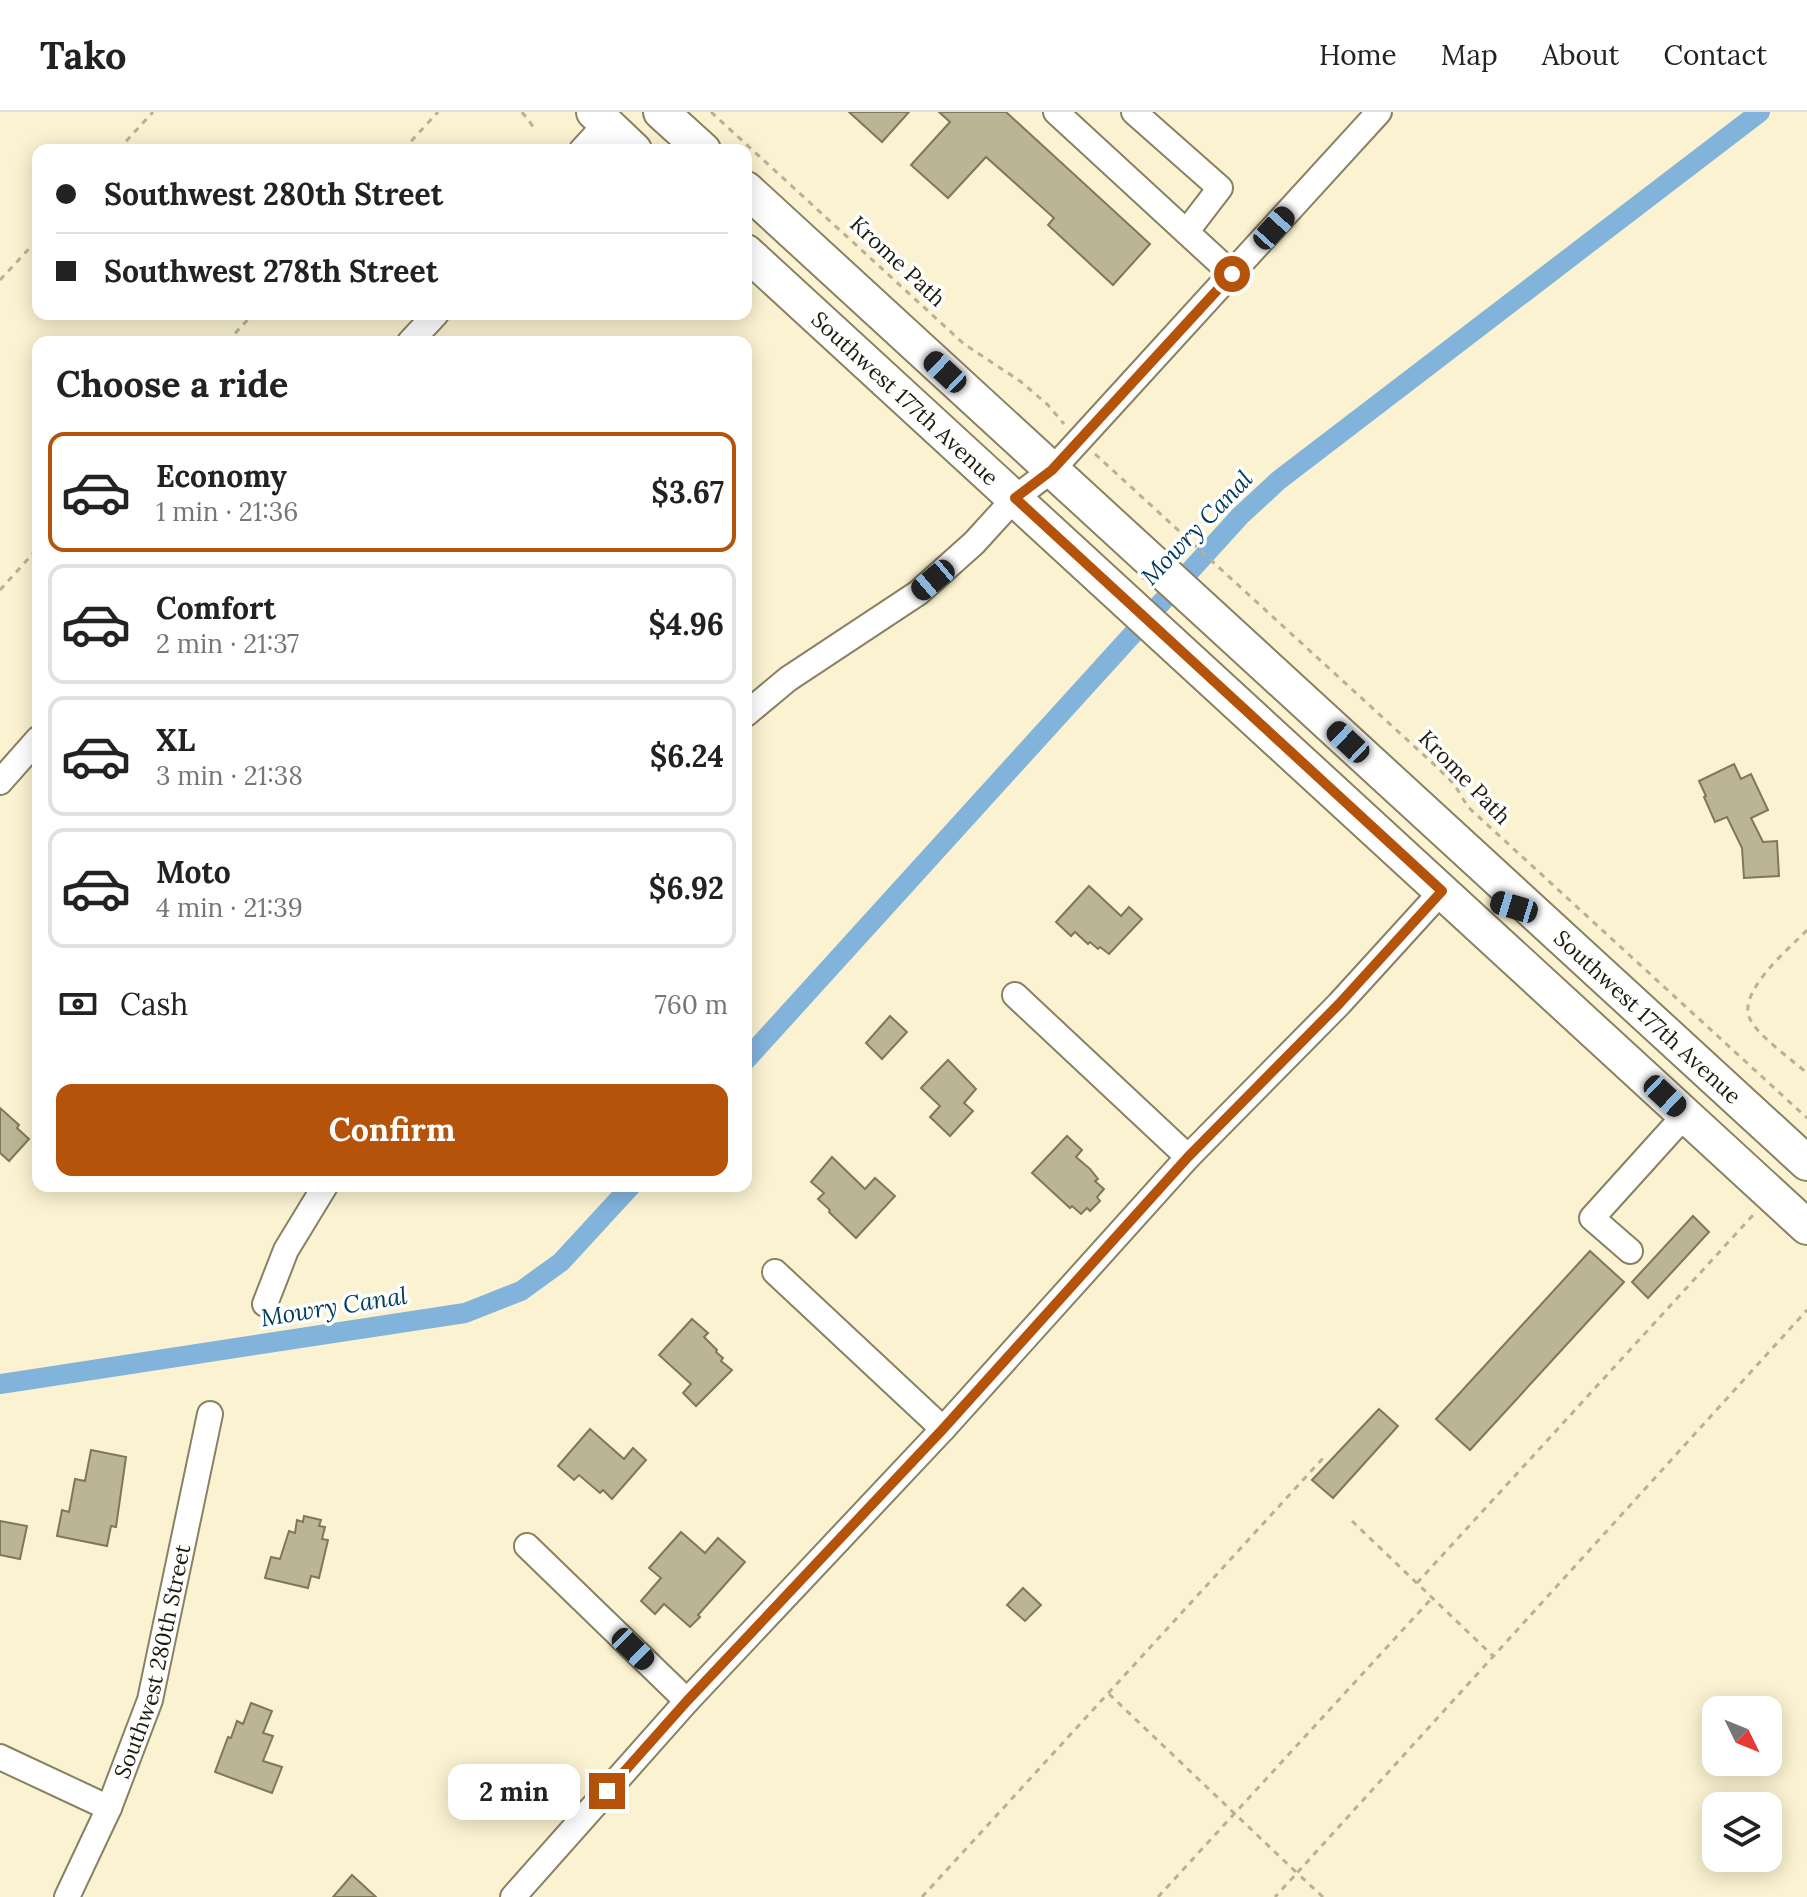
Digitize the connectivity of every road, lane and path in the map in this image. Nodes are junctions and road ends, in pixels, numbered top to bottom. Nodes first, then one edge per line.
1 (153, 112) edge
2 (438, 112) edge
3 (522, 112) edge
4 (661, 112) edge
5 (711, 112) edge
6 (1134, 112) edge
7 (1379, 112) edge
8 (1071, 117) edge
9 (600, 118) edge
10 (535, 129) dead end
11 (124, 144) edge
12 (409, 144) edge
13 (585, 144) edge
14 (628, 144) edge
15 (696, 144) edge
16 (746, 144) edge
17 (752, 150) edge
18 (752, 195) edge
19 (1187, 231) junction
20 (32, 245) edge
21 (752, 257) edge
22 (1232, 274) junction
23 (0, 280) edge
24 (247, 320) edge
25 (430, 320) edge
26 (233, 336) edge
27 (416, 336) edge
28 (1067, 428) dead end
29 (1099, 458) dead end
30 (1052, 470) junction
31 (1015, 498) junction
32 (32, 555) edge
33 (0, 590) edge
34 (752, 709) edge
35 (32, 746) edge
36 (0, 782) edge
37 (1442, 891) junction
38 (1533, 912) junction
39 (1807, 930) edge
40 (1015, 995) dead end
41 (1807, 1073) edge
42 (1685, 1115) junction
43 (1807, 1118) edge
44 (1188, 1157) junction
45 (1807, 1163) edge
46 (1807, 1188) edge
47 (321, 1192) edge
48 (1772, 1195) junction
49 (1807, 1227) edge
50 (1630, 1251) dead end
51 (775, 1272) dead end
52 (265, 1304) dead end
53 (1807, 1310) edge
54 (210, 1414) dead end
55 (943, 1429) junction
56 (1324, 1457) dead end
57 (1352, 1521) dead end
58 (527, 1546) dead end
59 (1417, 1583) junction
60 (1432, 1598) junction
61 (1493, 1656) junction
62 (1108, 1693) junction
63 (687, 1701) junction
64 (0, 1757) edge
65 (109, 1808) junction
66 (1235, 1814) junction
67 (1297, 1873) junction
68 (67, 1897) edge
69 (513, 1897) edge
70 (922, 1897) edge
71 (1158, 1897) edge
72 (1275, 1897) edge
73 (1323, 1897) edge

1 - 11 path
2 - 12 path
3 - 10 path
4 - 15 highway
5 - 16 path, Krome Path
6 - 19 street
7 - 22 street
8 - 19 street
9 - 13 street
9 - 14 highway
17 - 28 path, Krome Path
18 - 30 highway, Southwest 177th Avenue
19 - 22 street
20 - 23 path
21 - 31 highway, Southwest 177th Avenue
22 - 30 street
24 - 26 path
25 - 27 street
29 - 43 path, Krome Path
30 - 31 street
30 - 38 highway, Southwest 177th Avenue
31 - 34 street
31 - 37 highway, Southwest 177th Avenue
32 - 33 path
35 - 36 street
37 - 38 highway
37 - 42 highway, Southwest 177th Avenue
37 - 44 street
38 - 45 highway, Southwest 177th Avenue
39 - 41 path
40 - 44 street
42 - 48 highway, Southwest 177th Avenue
42 - 50 street
44 - 55 street
46 - 48 highway
47 - 52 street
48 - 49 highway, Southwest 177th Avenue
48 - 59 path
51 - 55 street
53 - 61 path
54 - 65 street, Southwest 280th Street
55 - 63 street
56 - 62 path
57 - 59 path
58 - 63 street
59 - 60 path
60 - 61 path
60 - 66 path
61 - 67 path
62 - 66 path
62 - 70 path
63 - 69 street
64 - 65 street
65 - 68 street, Southwest 280th Street
66 - 67 path
66 - 71 path
67 - 72 path
67 - 73 path

